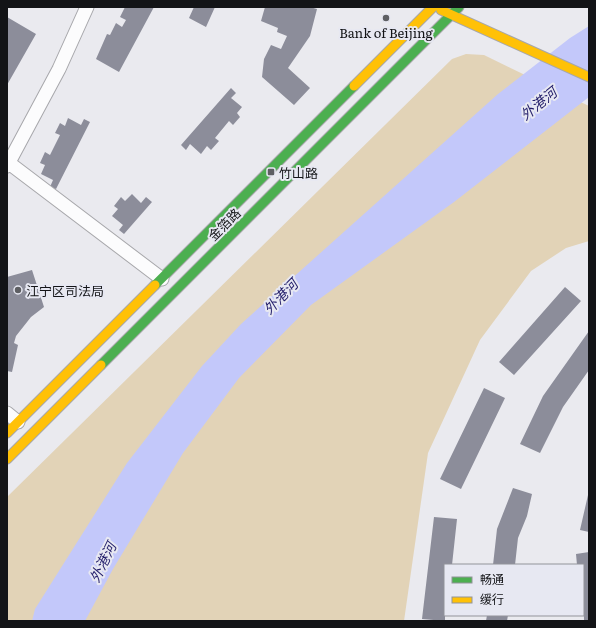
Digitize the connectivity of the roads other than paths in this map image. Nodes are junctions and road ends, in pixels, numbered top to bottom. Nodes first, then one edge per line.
1 (87, 7) edge
2 (433, 7) edge
3 (459, 7) edge
4 (452, 14) junction
5 (589, 77) edge
6 (8, 165) edge
7 (162, 278) junction
8 (7, 413) edge
9 (18, 422) junction
10 (7, 433) edge
11 (7, 459) edge

1 - 6 street
2 - 4 main road
2 - 7 main road, 金箔路
3 - 4 main road, 金箔路
4 - 5 main road
4 - 11 main road, 金箔路
6 - 7 street
7 - 9 main road, 金箔路
8 - 9 street
9 - 10 main road, 金箔路

